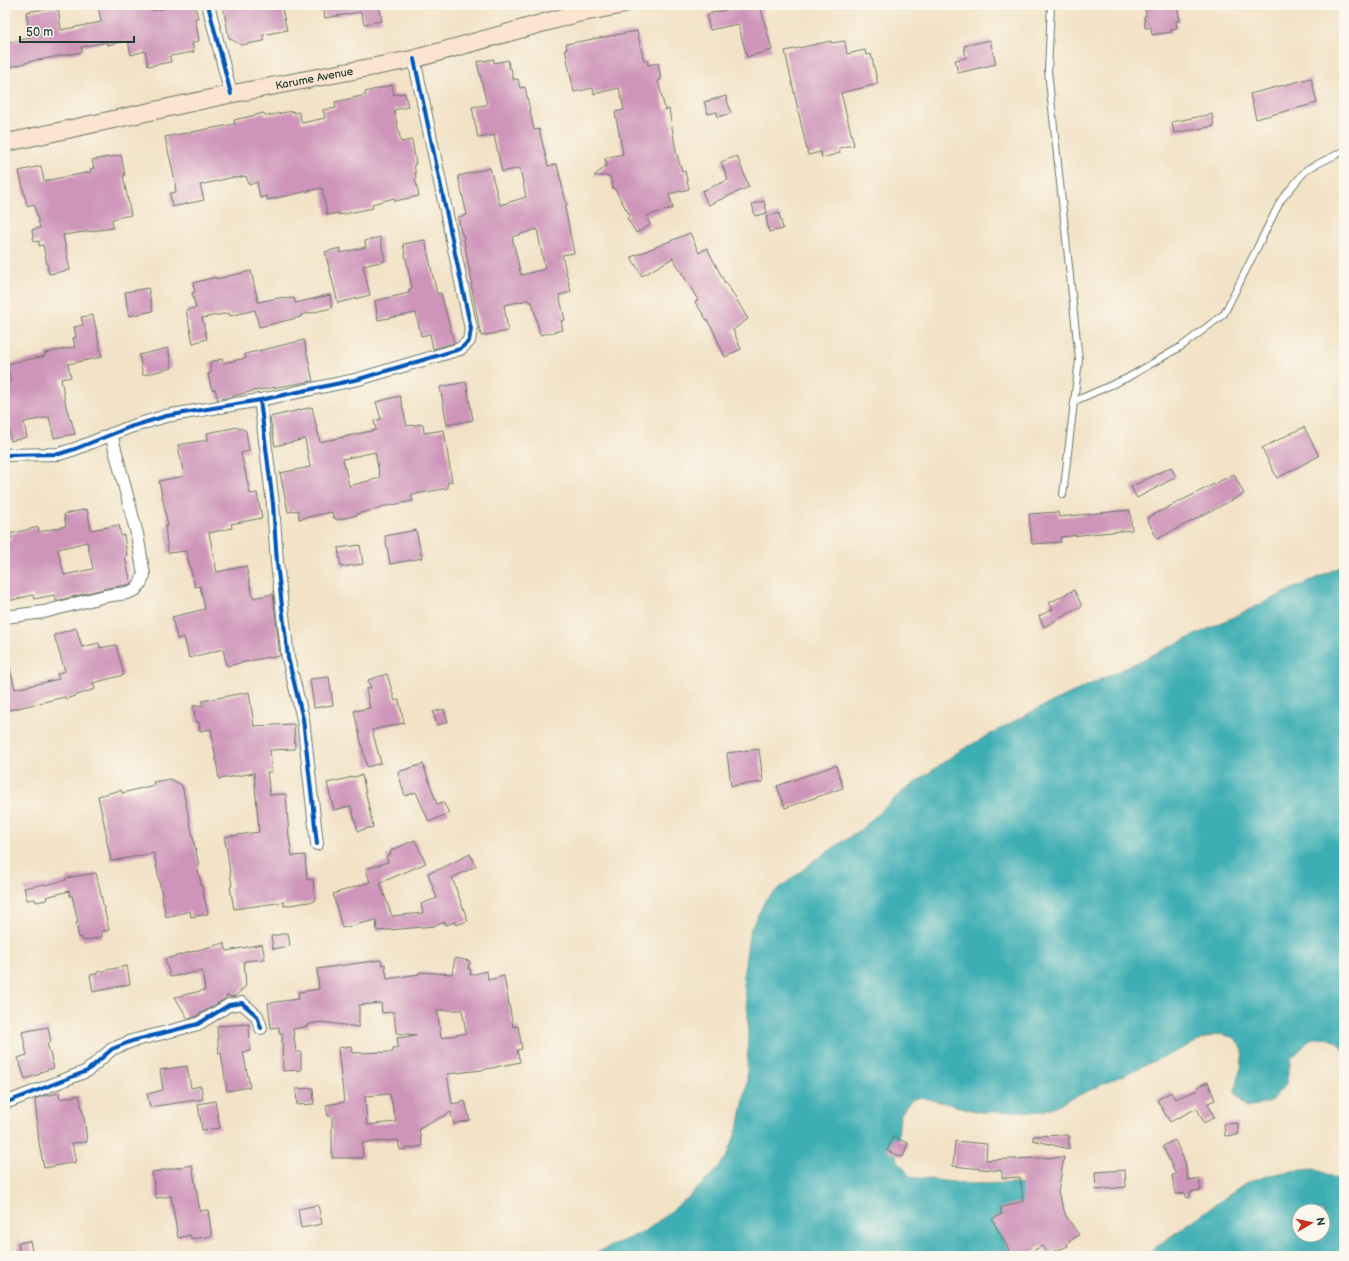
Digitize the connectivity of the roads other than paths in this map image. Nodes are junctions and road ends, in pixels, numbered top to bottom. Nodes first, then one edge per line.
1 (208, 5) edge
2 (622, 5) edge
3 (1051, 5) edge
4 (574, 10) edge
5 (414, 59) junction
6 (231, 94) junction
7 (5, 143) edge
8 (1344, 151) edge
9 (260, 400) junction
10 (1075, 401) junction
11 (111, 434) junction
12 (5, 455) edge
13 (1063, 495) dead end
14 (5, 616) edge
15 (317, 844) dead end
16 (261, 1028) dead end
17 (5, 1103) edge

1 - 6 street
2 - 4 main road, Karume Avenue
3 - 10 lane
4 - 5 main road, Karume Avenue
5 - 6 main road, Karume Avenue
5 - 9 street
6 - 7 main road, Karume Avenue
8 - 10 lane
9 - 11 street
9 - 15 street
10 - 13 lane
11 - 12 street
11 - 14 street
16 - 17 street

